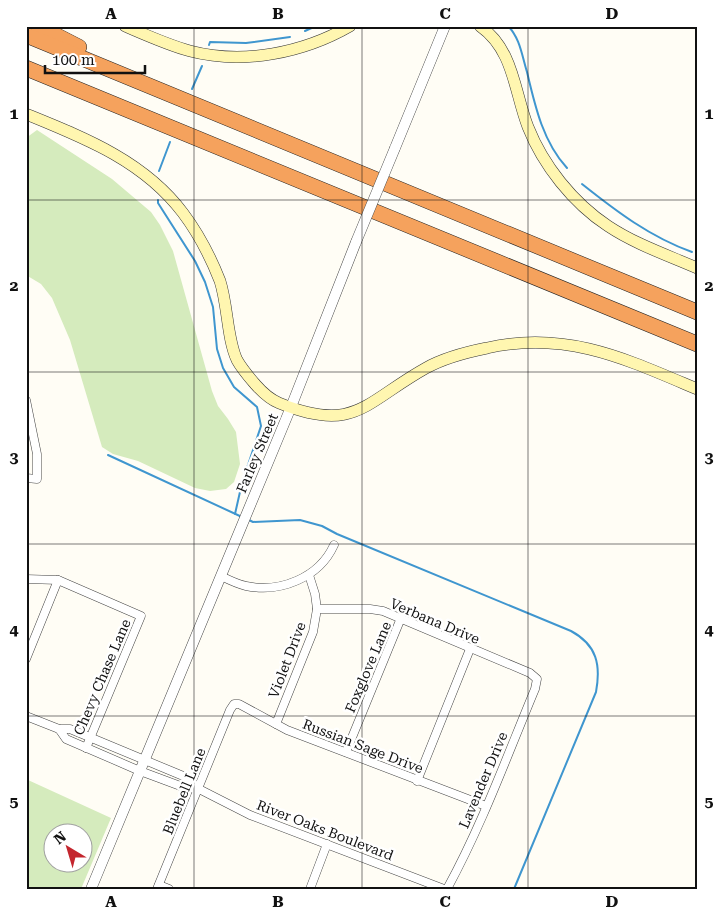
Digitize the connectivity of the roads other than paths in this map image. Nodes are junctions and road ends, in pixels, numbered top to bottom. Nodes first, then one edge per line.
1 (38, 26) edge
2 (125, 26) edge
3 (350, 26) edge
4 (445, 26) edge
5 (480, 26) edge
6 (26, 35) edge
7 (26, 68) edge
8 (26, 78) edge
9 (154, 88) junction
10 (111, 102) junction
11 (27, 115) edge
12 (581, 265) junction
13 (697, 268) edge
14 (697, 306) edge
15 (697, 312) edge
16 (641, 321) junction
17 (697, 344) edge
18 (697, 355) edge
19 (697, 389) edge
20 (26, 400) edge
21 (292, 407) junction
22 (26, 478) edge
23 (334, 545) dead end
24 (309, 575) junction
25 (221, 576) junction
26 (26, 579) edge
27 (58, 580) junction
28 (317, 608) junction
29 (402, 618) junction
30 (470, 649) junction
31 (26, 658) edge
32 (537, 679) joint
33 (234, 704) joint
34 (26, 716) edge
35 (276, 724) junction
36 (59, 729) junction
37 (91, 738) junction
38 (86, 748) junction
39 (346, 752) junction
40 (144, 761) junction
41 (140, 771) junction
42 (417, 780) junction
43 (199, 789) junction
44 (486, 806) junction
45 (327, 844) junction
46 (158, 887) edge
47 (91, 889) edge
48 (169, 889) edge
49 (310, 889) edge
50 (445, 889) edge

1 - 9 highway
2 - 3 main road
4 - 21 street, Farley Street, bridge
5 - 13 main road
6 - 9 highway
7 - 10 highway
8 - 10 highway
9 - 12 highway
10 - 16 highway
11 - 21 main road
12 - 14 highway
12 - 15 highway
16 - 17 highway
16 - 18 highway
19 - 21 main road
20 - 22 street
21 - 25 street, Farley Street
23 - 24 street
24 - 25 street
24 - 28 street, Violet Drive
25 - 40 street, Farley Street
26 - 27 street
27 - 31 street
27 - 37 street, Chevy Chase Lane
28 - 29 street, Verbana Drive
28 - 35 street, Violet Drive
29 - 30 street, Verbana Drive
29 - 39 street, Foxglove Lane
30 - 32 street, Verbana Drive
30 - 42 street
32 - 44 street, Lavender Drive
33 - 35 street, Russian Sage Drive
33 - 43 street, Bluebell Lane
34 - 36 street, River Oaks Boulevard
35 - 39 street, Russian Sage Drive
36 - 37 street, River Oaks Boulevard
36 - 38 street, River Oaks Boulevard
37 - 38 street, Chevy Chase Lane
37 - 40 street, River Oaks Boulevard
38 - 41 street, River Oaks Boulevard
39 - 42 street, Russian Sage Drive
40 - 41 street, Farley Street
40 - 43 street, River Oaks Boulevard
41 - 43 street, River Oaks Boulevard
41 - 47 street, Farley Street
42 - 44 street, Russian Sage Drive
43 - 45 street, River Oaks Boulevard
43 - 46 street, Bluebell Lane
44 - 50 street, Lavender Drive
45 - 49 street
45 - 50 street, River Oaks Boulevard
46 - 48 street

